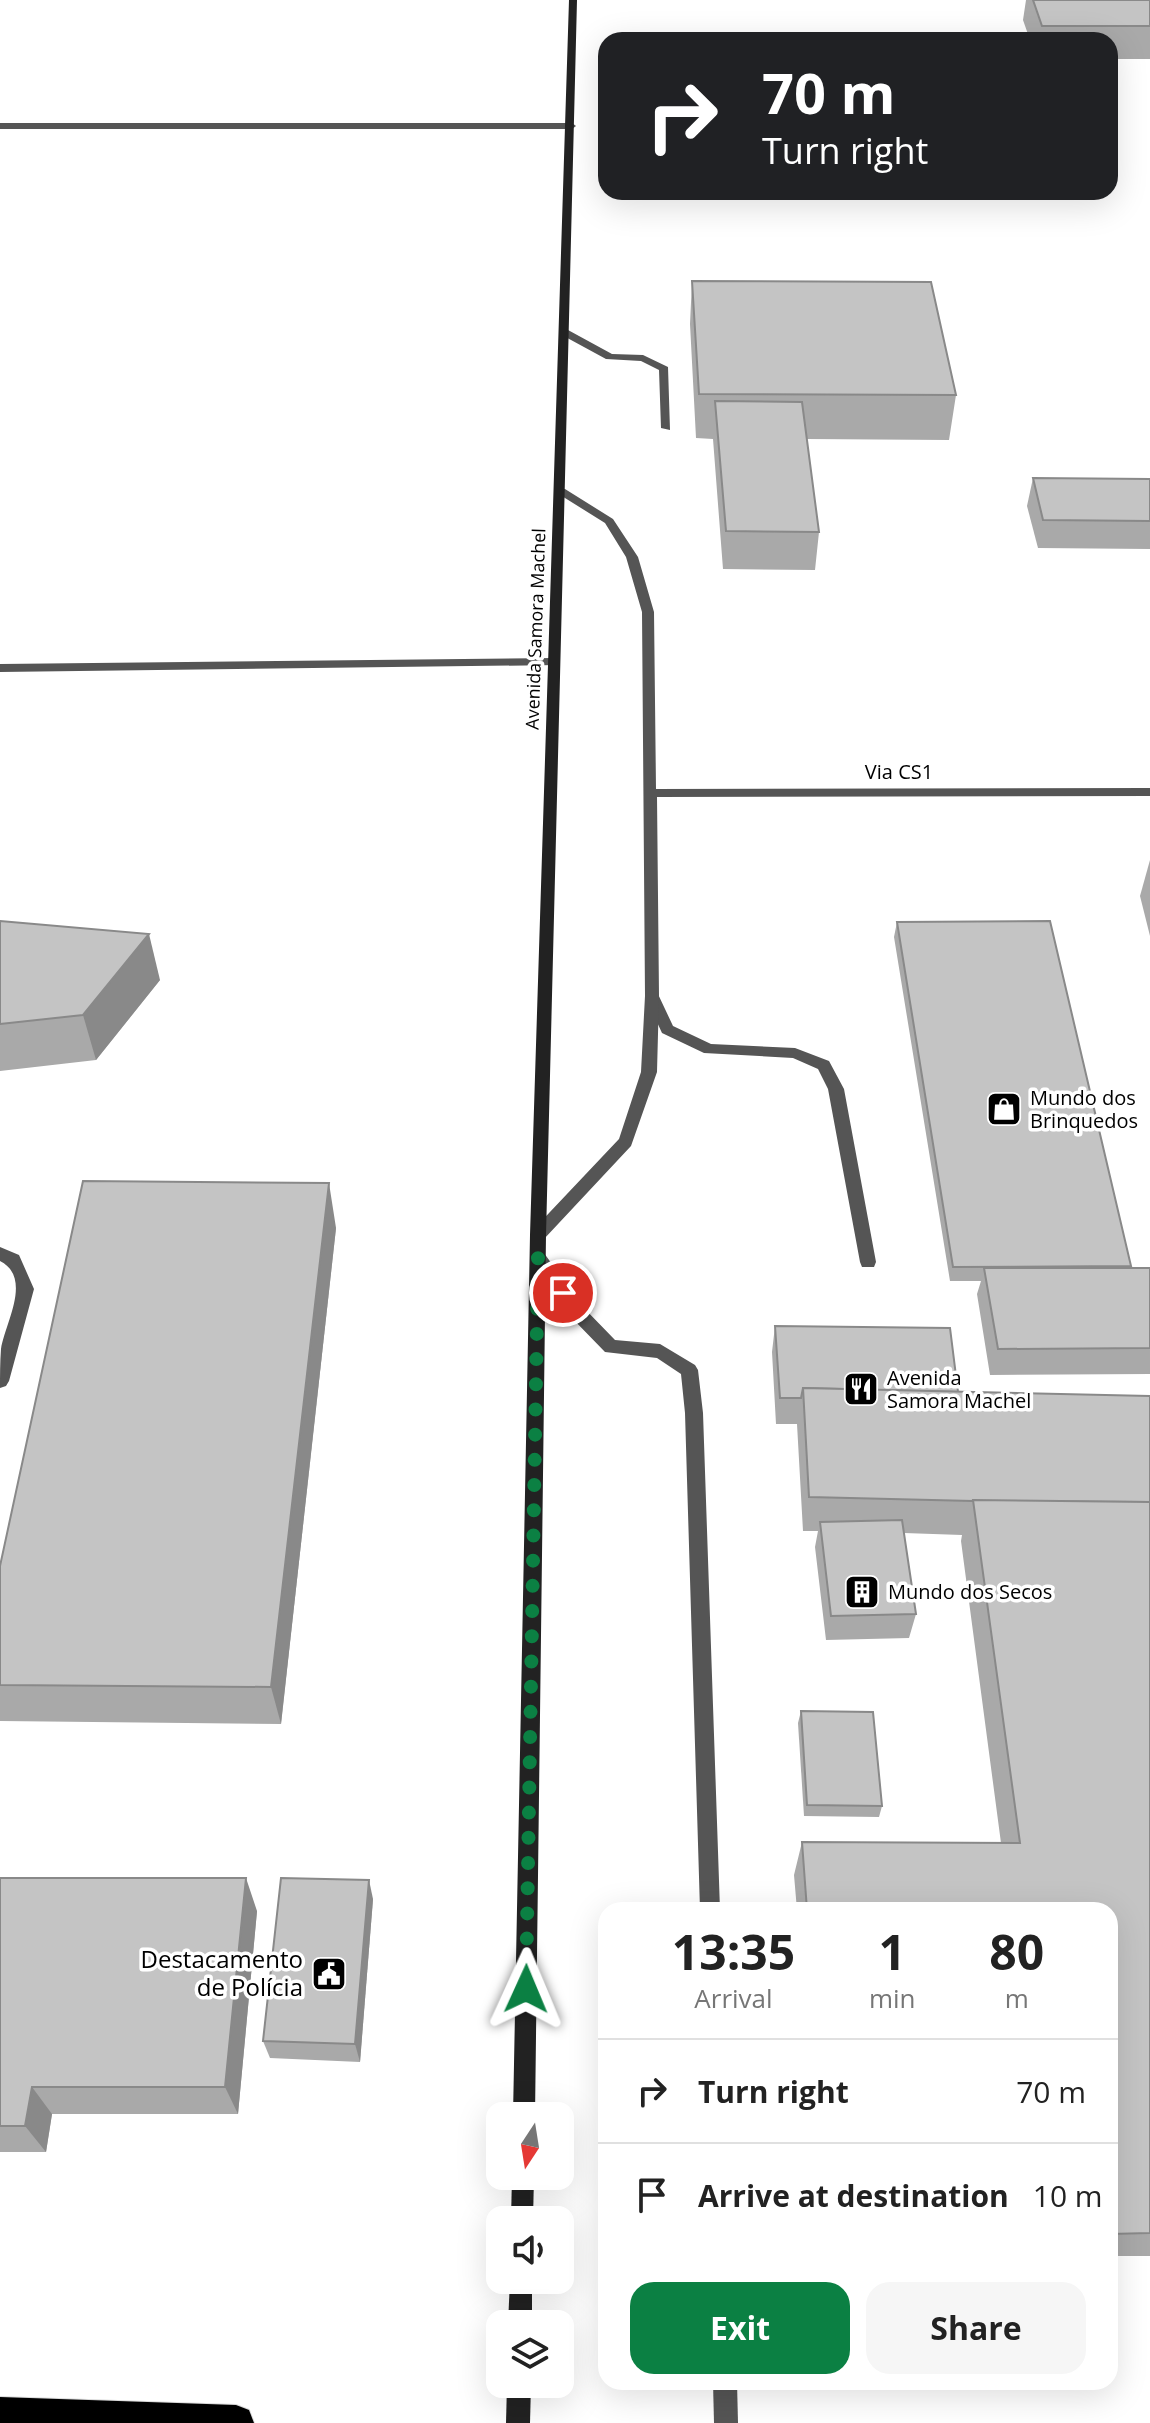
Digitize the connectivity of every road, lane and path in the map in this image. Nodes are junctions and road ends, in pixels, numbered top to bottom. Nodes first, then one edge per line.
1 (573, 0) edge
2 (0, 126) edge
3 (572, 126) junction
4 (564, 332) junction
5 (666, 428) dead end
6 (561, 491) junction
7 (555, 662) junction
8 (0, 668) edge
9 (1150, 792) edge
10 (649, 793) junction
11 (652, 996) junction
12 (538, 1235) junction
13 (0, 1253) edge
14 (538, 1258) junction
15 (868, 1262) dead end
16 (0, 1381) edge
17 (710, 1902) edge
18 (524, 2102) edge
19 (725, 2390) edge
20 (519, 2398) edge
21 (0, 2415) edge
22 (236, 2423) edge
23 (518, 2423) edge
24 (726, 2423) edge

1 - 3 main road, Avenida Samora Machel
2 - 3 street
3 - 4 main road, Avenida Samora Machel
4 - 5 street
4 - 6 main road, Avenida Samora Machel
6 - 7 main road, Avenida Samora Machel
6 - 10 street
7 - 8 street
7 - 12 main road, Avenida Samora Machel
9 - 10 street, Via CS1
10 - 11 street
11 - 12 street
11 - 15 street
12 - 14 main road, Avenida Samora Machel
13 - 16 street
14 - 17 street
14 - 18 main road, Avenida Samora Machel
19 - 24 street
20 - 23 main road
21 - 22 highway

